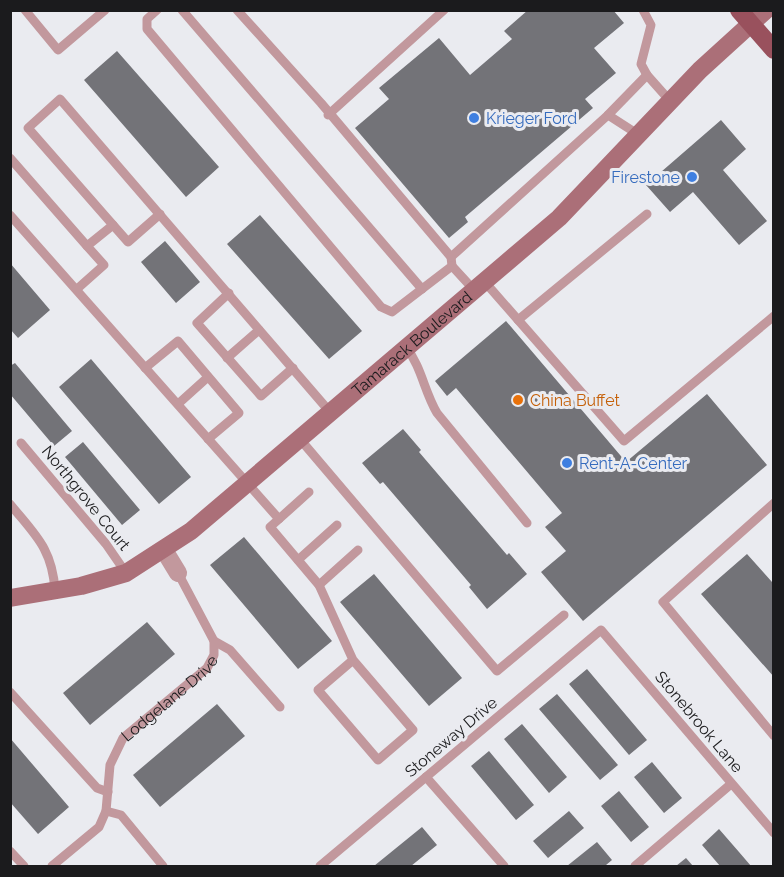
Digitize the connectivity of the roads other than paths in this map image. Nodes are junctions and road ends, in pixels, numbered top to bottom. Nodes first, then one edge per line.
1 (25, 10) edge
2 (105, 10) edge
3 (157, 10) edge
4 (182, 10) edge
5 (237, 10) edge
6 (444, 10) edge
7 (644, 10) edge
8 (766, 10) edge
9 (745, 17) edge
10 (774, 50) edge
11 (647, 75) junction
12 (671, 102) junction
13 (328, 115) junction
14 (608, 115) junction
15 (639, 135) junction
16 (10, 158) edge
17 (160, 214) junction
18 (646, 214) dead end
19 (10, 215) edge
20 (113, 225) junction
21 (87, 246) junction
22 (452, 262) junction
23 (479, 285) junction
24 (77, 289) junction
25 (422, 289) junction
26 (229, 293) junction
27 (774, 316) edge
28 (518, 320) junction
29 (260, 330) junction
30 (406, 347) junction
31 (227, 358) junction
32 (146, 368) junction
33 (292, 369) junction
34 (208, 377) junction
35 (178, 404) junction
36 (330, 412) junction
37 (299, 438) junction
38 (208, 439) junction
39 (21, 443) dead end
40 (246, 483) junction
41 (309, 492) dead end
42 (774, 503) edge
43 (10, 504) edge
44 (279, 519) junction
45 (527, 523) dead end
46 (337, 525) dead end
47 (164, 550) junction
48 (358, 550) dead end
49 (298, 560) junction
50 (126, 573) junction
51 (178, 573) joint
52 (320, 585) junction
53 (55, 590) junction
54 (10, 598) edge
55 (564, 615) dead end
56 (601, 630) joint
57 (214, 641) junction
58 (353, 660) junction
59 (10, 692) edge
60 (280, 707) dead end
61 (774, 736) edge
62 (426, 777) junction
63 (731, 784) junction
64 (108, 792) junction
65 (106, 811) junction
66 (774, 833) edge
67 (10, 851) edge
68 (24, 867) edge
69 (52, 867) edge
70 (163, 867) edge
71 (320, 867) edge
72 (504, 867) edge
73 (634, 867) edge

1 - 2 lane
3 - 25 lane
4 - 25 lane
5 - 13 lane
6 - 13 lane
7 - 11 lane
8 - 9 street, Tamarack Boulevard
9 - 10 main road
9 - 12 street, Tamarack Boulevard
11 - 12 lane
11 - 14 lane
12 - 15 street, Tamarack Boulevard
13 - 22 lane
14 - 15 lane
14 - 22 lane
15 - 23 street, Tamarack Boulevard
16 - 21 lane
17 - 20 lane
17 - 20 lane
17 - 26 lane
18 - 28 lane
19 - 24 lane
20 - 21 lane
21 - 24 lane
22 - 23 lane
22 - 25 lane
23 - 28 lane
23 - 30 street, Tamarack Boulevard
24 - 32 lane
26 - 29 lane
26 - 31 lane
27 - 28 lane
29 - 31 lane
29 - 33 lane
30 - 36 street, Tamarack Boulevard
30 - 45 lane
31 - 33 lane
32 - 34 lane
32 - 35 lane
33 - 36 lane
34 - 35 lane
34 - 38 lane
35 - 38 lane
36 - 37 street, Tamarack Boulevard
37 - 40 street, Tamarack Boulevard
37 - 55 lane
38 - 40 lane
39 - 50 lane, Northgrove Court
40 - 44 lane
40 - 47 street, Tamarack Boulevard
41 - 44 lane
42 - 61 lane
43 - 53 lane
44 - 49 lane
46 - 49 lane
47 - 50 street, Tamarack Boulevard
47 - 51 street, Lodgelane Drive
48 - 52 lane
49 - 52 lane
50 - 53 street, Tamarack Boulevard
51 - 57 lane, Lodgelane Drive
52 - 58 lane
53 - 54 street, Tamarack Boulevard
56 - 62 lane, Stoneway Drive
56 - 63 lane, Stonebrook Lane
57 - 60 lane
57 - 64 lane, Lodgelane Drive
58 - 58 lane
59 - 64 lane
62 - 71 lane, Stoneway Drive
62 - 72 lane
63 - 66 lane, Stonebrook Lane
63 - 73 lane
64 - 65 lane, Lodgelane Drive
65 - 69 lane, Lodgelane Drive
65 - 70 lane
67 - 68 lane

